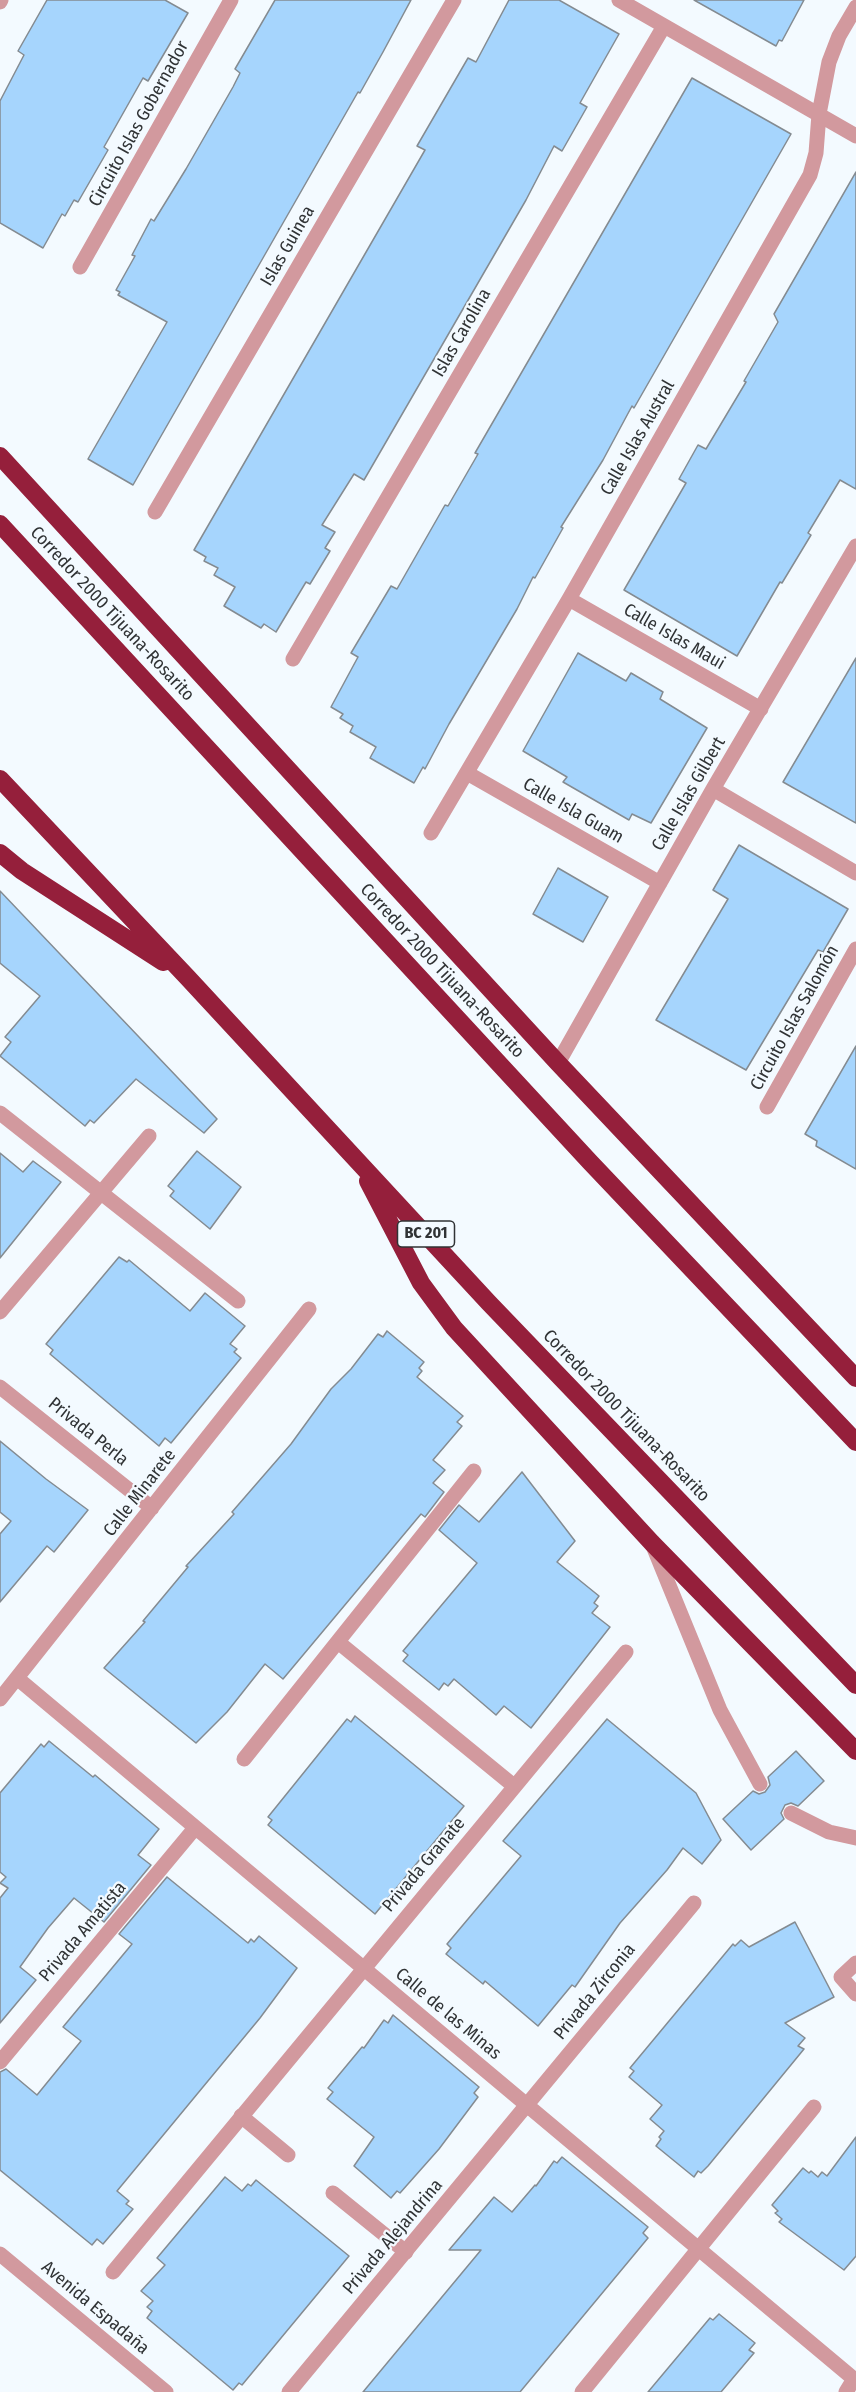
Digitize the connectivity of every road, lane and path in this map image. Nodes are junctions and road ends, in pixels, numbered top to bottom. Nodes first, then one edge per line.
1 (231, 0) edge
2 (454, 0) edge
3 (619, 0) edge
4 (856, 7) edge
5 (664, 26) junction
6 (819, 114) junction
7 (856, 136) edge
8 (81, 267) dead end
9 (0, 456) edge
10 (155, 512) dead end
11 (0, 524) edge
12 (856, 546) edge
13 (569, 599) junction
14 (293, 659) dead end
15 (761, 709) junction
16 (467, 773) junction
17 (0, 779) edge
18 (713, 789) junction
19 (431, 833) dead end
20 (0, 853) edge
21 (856, 873) edge
22 (660, 883) junction
23 (856, 949) edge
24 (188, 978) junction
25 (558, 1063) junction
26 (767, 1107) dead end
27 (0, 1113) edge
28 (149, 1136) dead end
29 (357, 1161) junction
30 (101, 1193) junction
31 (238, 1301) dead end
32 (309, 1309) dead end
33 (0, 1312) edge
34 (856, 1378) edge
35 (0, 1387) edge
36 (856, 1442) edge
37 (474, 1471) dead end
38 (152, 1508) junction
39 (652, 1543) junction
40 (338, 1642) junction
41 (626, 1652) dead end
42 (17, 1678) junction
43 (856, 1685) edge
44 (0, 1699) edge
45 (856, 1751) edge
46 (244, 1759) dead end
47 (760, 1784) dead end
48 (514, 1786) junction
49 (790, 1812) dead end
50 (195, 1828) junction
51 (856, 1838) edge
52 (694, 1903) dead end
53 (856, 1962) edge
54 (363, 1969) junction
55 (856, 1994) edge
56 (0, 2062) edge
57 (527, 2106) junction
58 (814, 2107) dead end
59 (241, 2116) junction
60 (288, 2155) dead end
61 (333, 2193) dead end
62 (698, 2249) junction
63 (406, 2252) junction
64 (0, 2254) edge
65 (112, 2272) dead end
66 (850, 2386) edge
67 (166, 2392) edge
68 (289, 2392) edge
69 (582, 2392) edge

1 - 8 street, Circuito Islas Gobernador
2 - 10 street, Islas Guinea
3 - 5 street
4 - 6 street, Calle Islas Austral
5 - 6 street
5 - 14 street, Islas Carolina
6 - 7 street
6 - 13 street, Calle Islas Austral
9 - 25 highway
11 - 36 highway, Corredor 2000 Tijuana-Rosarito
12 - 15 street, Calle Islas Gilbert
13 - 15 street, Calle Islas Maui
13 - 16 street, Calle Islas Austral
15 - 18 street, Calle Islas Gilbert
16 - 19 street, Calle Islas Austral
16 - 22 street, Calle Isla Guam
17 - 24 highway, Corredor 2000 Tijuana-Rosarito / BC 201
18 - 21 street
18 - 22 street, Calle Islas Gilbert
20 - 24 highway
22 - 25 street, Calle Islas Gilbert
23 - 26 street, Circuito Islas Salomón
24 - 29 highway, Corredor 2000 Tijuana-Rosarito / BC 201
25 - 34 highway
27 - 30 street
28 - 30 street
29 - 39 highway
29 - 43 highway, Corredor 2000 Tijuana-Rosarito / BC 201
30 - 31 street
30 - 33 street
32 - 38 street, Calle Minarete
35 - 38 street, Privada Perla
37 - 40 street
38 - 42 street, Calle Minarete
39 - 45 highway
39 - 47 street
40 - 46 street
40 - 48 street
41 - 48 street, Privada Granate
42 - 44 street, Calle Minarete
42 - 50 street, Calle de las Minas
48 - 54 street, Privada Granate
49 - 51 street
50 - 54 street, Calle de las Minas
50 - 56 street, Privada Amatista
52 - 57 street, Privada Zirconia
53 - 55 street
54 - 57 street, Calle de las Minas
54 - 59 street
57 - 62 street, Calle de las Minas
57 - 63 street, Privada Alejandrina
58 - 62 street
59 - 60 street
59 - 65 street
61 - 63 street
62 - 66 street, Calle de las Minas
62 - 69 street
63 - 68 street, Privada Alejandrina
64 - 67 street, Avenida Espadaña

